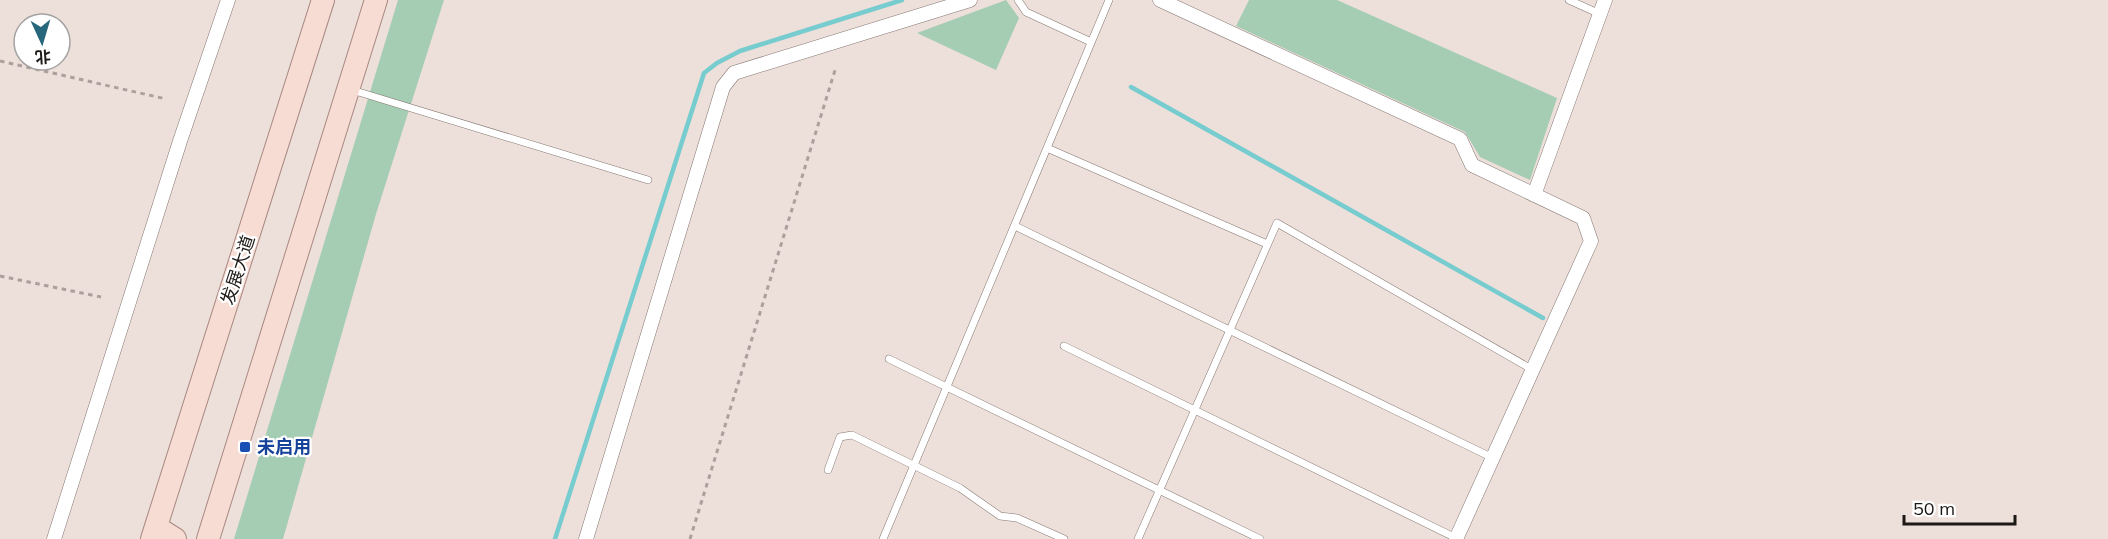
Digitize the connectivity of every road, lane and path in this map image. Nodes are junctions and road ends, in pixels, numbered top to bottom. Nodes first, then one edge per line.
1 (228, 0) edge
2 (323, 0) edge
3 (376, 0) edge
4 (970, 0) edge
5 (1018, 0) edge
6 (1109, 0) edge
7 (1161, 0) edge
8 (1569, 0) edge
9 (1605, 0) edge
10 (1600, 14) junction
11 (1091, 42) junction
12 (0, 61) edge
13 (836, 67) dead end
14 (348, 89) junction
15 (166, 99) dead end
16 (1047, 148) junction
17 (648, 180) dead end
18 (1534, 195) junction
19 (1014, 226) junction
20 (1267, 244) junction
21 (0, 276) edge
22 (100, 297) dead end
23 (1229, 330) junction
24 (1064, 346) dead end
25 (889, 359) dead end
26 (1533, 370) junction
27 (947, 387) junction
28 (1194, 410) junction
29 (1492, 458) junction
30 (914, 466) junction
31 (828, 470) dead end
32 (1159, 490) junction
33 (154, 533) edge
34 (1456, 538) edge
35 (54, 539) edge
36 (175, 539) edge
37 (208, 539) edge
38 (586, 539) edge
39 (690, 539) edge
40 (883, 539) edge
41 (1064, 539) edge
42 (1138, 539) edge
43 (1260, 539) edge

1 - 35 street
2 - 33 main road, 发展大道
3 - 14 main road
4 - 38 street
5 - 11 lane
6 - 11 lane
7 - 18 street
8 - 10 lane
9 - 10 street
10 - 18 street
11 - 16 lane
12 - 15 path
13 - 39 path
14 - 17 lane
14 - 37 main road
16 - 19 lane
16 - 20 lane
18 - 26 street
19 - 23 lane
19 - 27 lane
20 - 23 lane
20 - 26 lane
21 - 22 path
23 - 28 lane
23 - 29 lane
24 - 28 lane
25 - 27 lane
26 - 29 street
27 - 30 lane
27 - 32 lane
28 - 32 lane
28 - 34 lane
29 - 34 street
30 - 31 lane
30 - 40 lane
30 - 41 lane
32 - 42 lane
32 - 43 lane
33 - 36 main road

